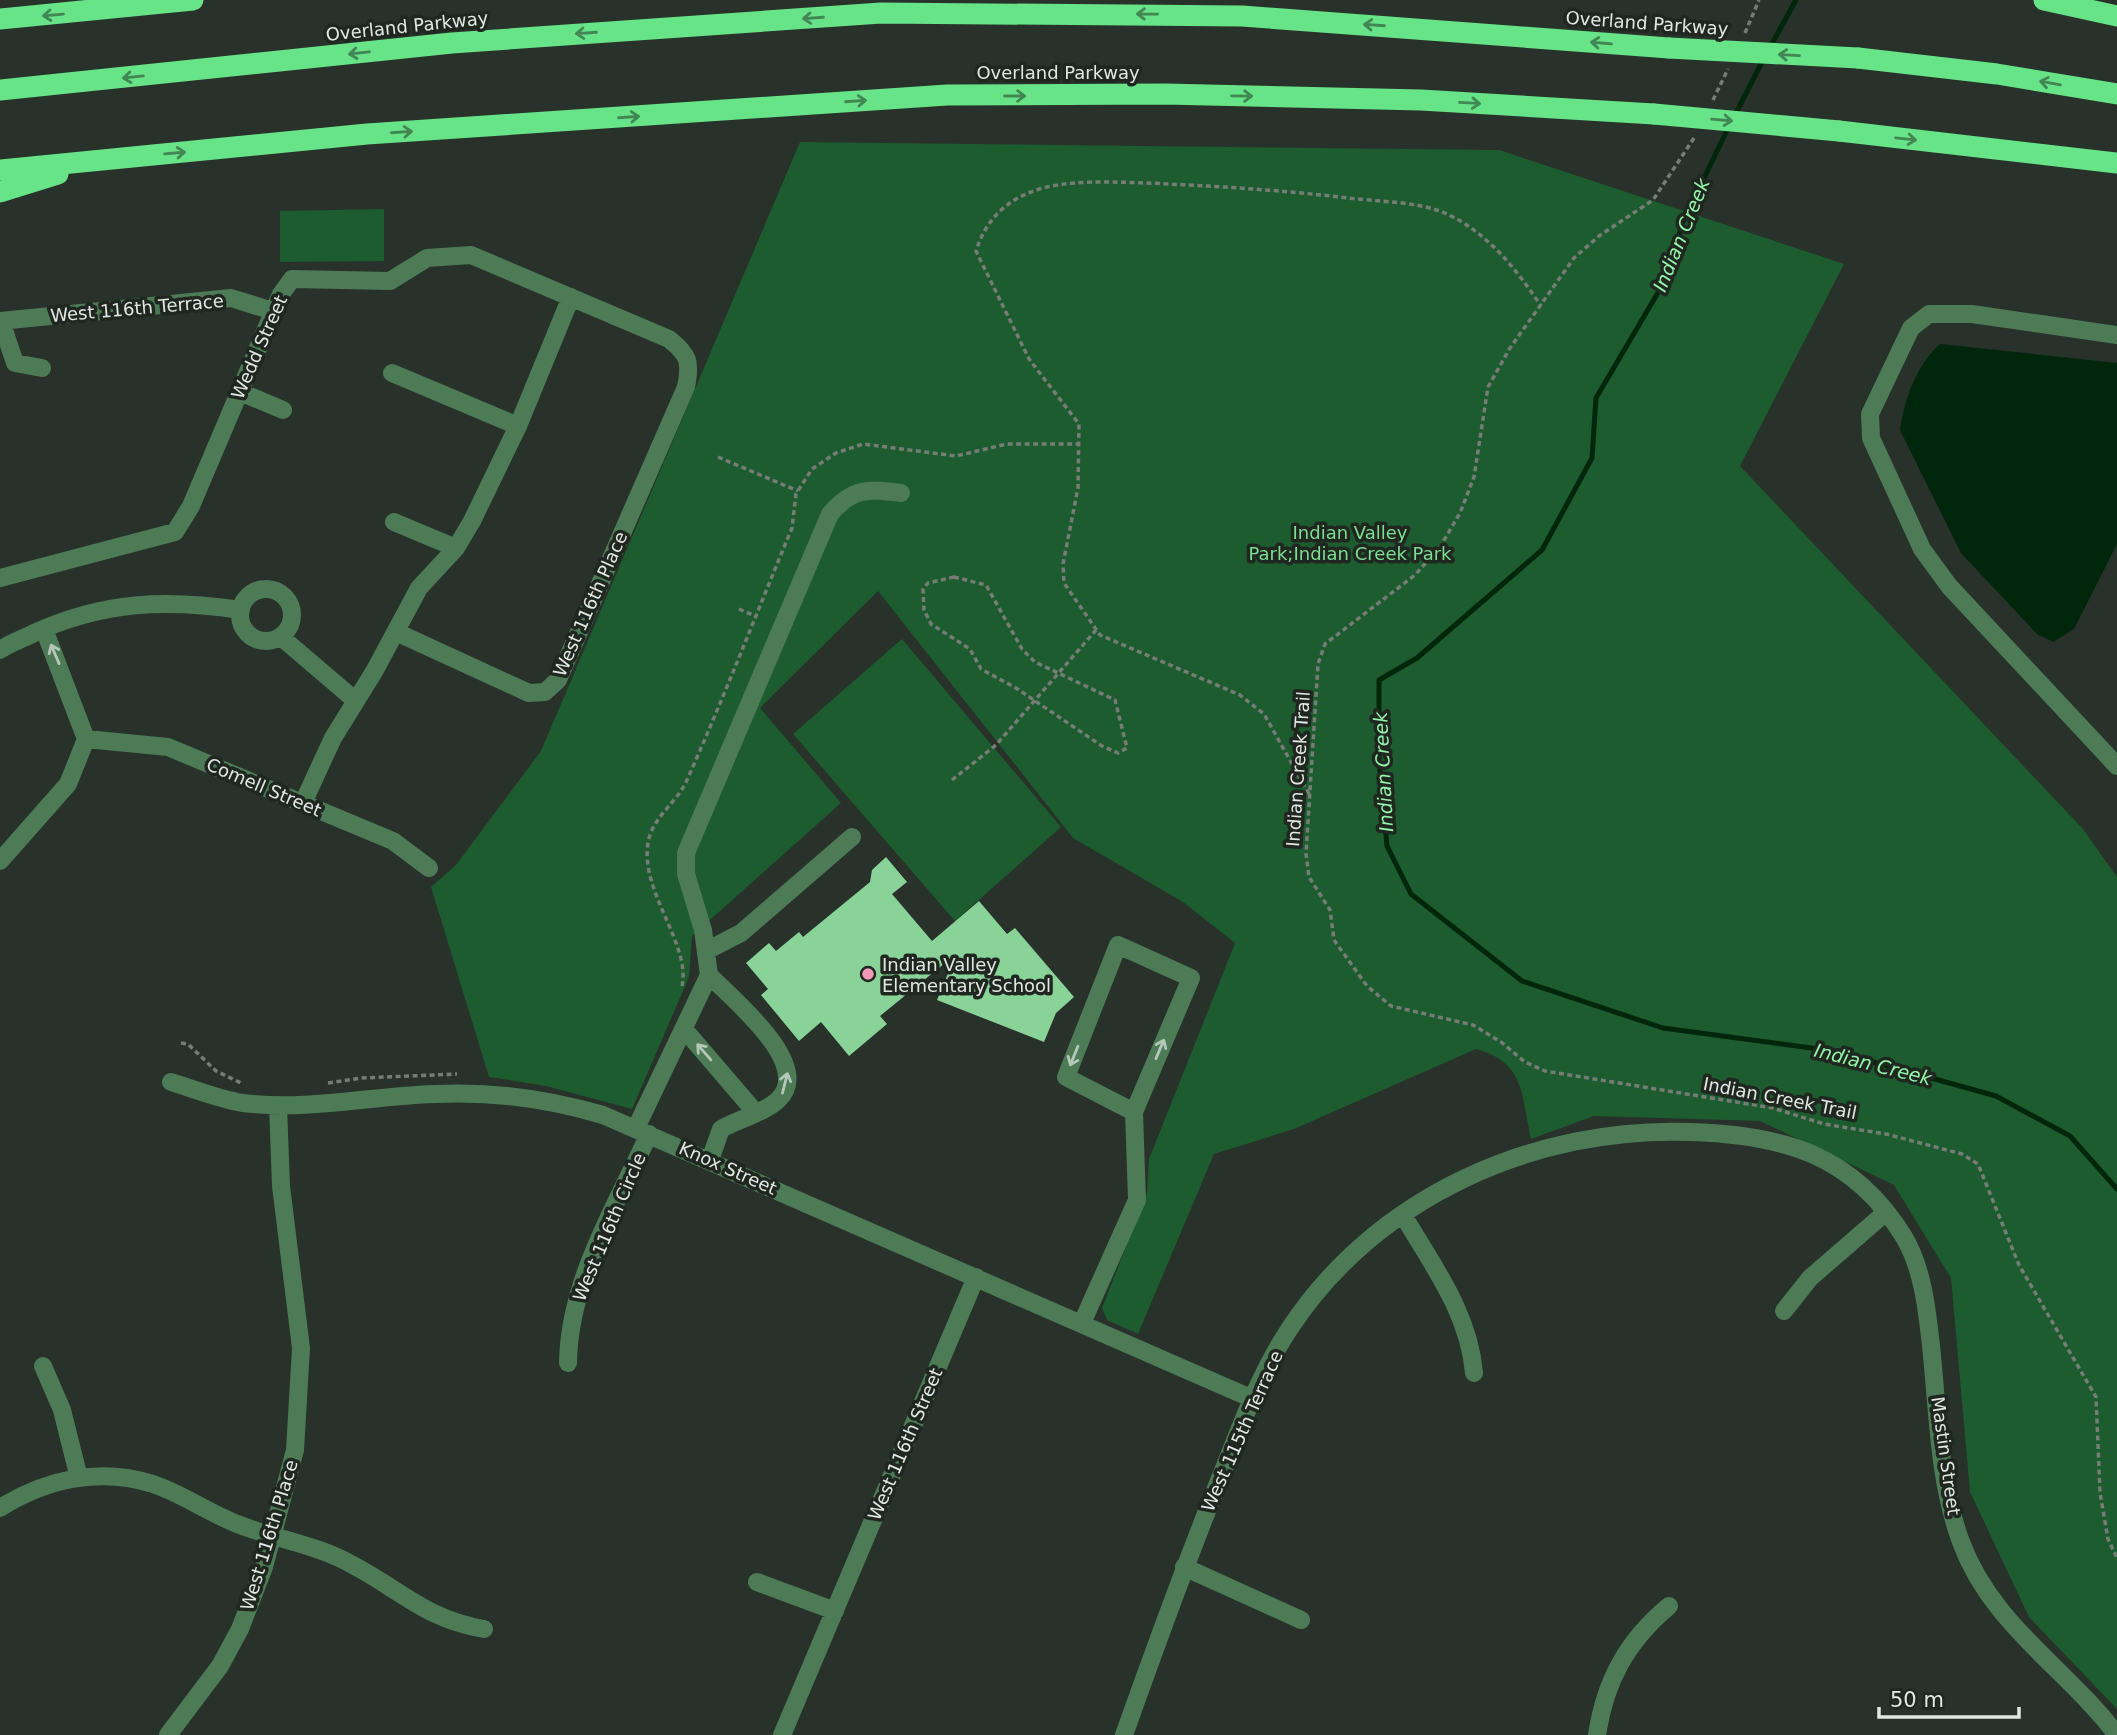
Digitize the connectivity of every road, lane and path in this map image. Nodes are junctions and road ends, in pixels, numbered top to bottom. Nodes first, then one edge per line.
1 (194, 0) edge
2 (927, 0) edge
3 (1759, 0) edge
4 (2045, 0) edge
5 (881, 13) junction
6 (2117, 16) edge
7 (0, 19) edge
8 (1742, 40) dead end
9 (1730, 64) dead end
10 (0, 90) edge
11 (2117, 94) edge
12 (1713, 100) dead end
13 (1697, 132) dead end
14 (107, 159) junction
15 (2117, 163) edge
16 (0, 170) edge
17 (0, 192) edge
18 (571, 297) junction
19 (1541, 306) junction
20 (273, 311) junction
21 (1, 321) edge
22 (2117, 335) edge
23 (691, 364) joint
24 (42, 368) dead end
25 (392, 373) dead end
26 (240, 392) junction
27 (283, 410) dead end
28 (518, 426) junction
29 (718, 457) dead end
30 (798, 491) dead end
31 (901, 493) dead end
32 (394, 522) dead end
33 (456, 548) junction
34 (0, 578) edge
35 (241, 610) junction
36 (739, 610) dead end
37 (755, 616) dead end
38 (44, 629) junction
39 (1096, 630) junction
40 (396, 632) junction
41 (281, 637) junction
42 (0, 650) edge
43 (1058, 674) junction
44 (1035, 700) junction
45 (356, 701) junction
46 (86, 739) junction
47 (2117, 766) edge
48 (952, 780) dead end
49 (1309, 795) junction
50 (303, 803) junction
51 (852, 837) dead end
52 (0, 861) edge
53 (429, 868) dead end
54 (706, 951) junction
55 (709, 975) junction
56 (684, 1029) junction
57 (171, 1082) dead end
58 (278, 1105) junction
59 (1133, 1112) junction
60 (756, 1113) junction
61 (642, 1131) junction
62 (1691, 1132) joint
63 (710, 1160) junction
64 (1885, 1213) junction
65 (1403, 1215) junction
66 (976, 1277) junction
67 (1784, 1311) dead end
68 (1082, 1323) junction
69 (568, 1363) dead end
70 (43, 1366) dead end
71 (1474, 1373) dead end
72 (1253, 1399) junction
73 (79, 1478) junction
74 (0, 1508) edge
75 (273, 1535) junction
76 (2117, 1558) edge
77 (1184, 1567) junction
78 (757, 1582) dead end
79 (1669, 1606) dead end
80 (835, 1611) junction
81 (1301, 1620) dead end
82 (484, 1629) dead end
83 (168, 1735) edge
84 (782, 1735) edge
85 (1124, 1735) edge
86 (1597, 1735) edge
87 (2117, 1735) edge

1 -> 7 highway
2 - 5 highway
3 - 8 path
4 - 6 highway
5 -> 10 highway, Overland Parkway
11 -> 5 highway, Overland Parkway, bridge
9 - 12 path
13 - 19 path, Indian Creek Trail
14 -> 15 highway, Overland Parkway, bridge
14 - 16 highway, Overland Parkway
14 - 17 highway
18 - 20 street, Wedd Street
18 - 23 street, Wedd Street
18 - 28 street
19 - 39 path
19 - 49 path, Indian Creek Trail
20 - 21 street, West 116th Terrace
20 - 26 street, Wedd Street
21 - 24 street
22 - 47 street
23 - 40 street, West 116th Place
25 - 28 street
26 - 27 street
26 - 34 street, Wedd Street
28 - 33 street
29 - 30 path
31 - 54 street
32 - 33 street
33 - 40 street
35 - 38 street
35 - 41 street
35 - 41 street
36 - 37 path
38 - 42 street
46 -> 38 street
39 - 43 path
39 - 49 path
40 - 45 street
41 - 45 street
43 - 44 path
43 - 44 path
43 - 44 path
44 - 48 path
45 - 50 street
46 - 50 street, Comell Street
46 - 52 street
49 - 76 path, Indian Creek Trail
50 - 53 street, Comell Street
51 - 54 street
54 - 55 street
55 - 56 street, West 116th Circle
60 -> 55 street
60 -> 56 street
56 - 61 street, West 116th Circle
57 - 58 street, Knox Street
58 - 61 street, Knox Street
58 - 75 street, West 116th Place
59 -> 59 street
59 - 68 street
60 - 63 street
61 - 63 street, Knox Street
61 - 69 street, West 116th Circle
62 - 64 street, Mastin Street
62 - 65 street, West 115th Terrace
63 - 66 street, Knox Street
64 - 67 street
64 - 87 street, Mastin Street
65 - 71 street
65 - 72 street, West 115th Terrace
66 - 68 street, Knox Street
66 - 80 street, West 116th Street
68 - 72 street, Knox Street
70 - 73 street
72 - 77 street, West 115th Terrace
73 - 74 street
73 - 75 street
75 - 82 street
75 - 83 street, West 116th Place
77 - 81 street
77 - 85 street, West 115th Terrace
78 - 80 street
79 - 86 street
80 - 84 street, West 116th Street

